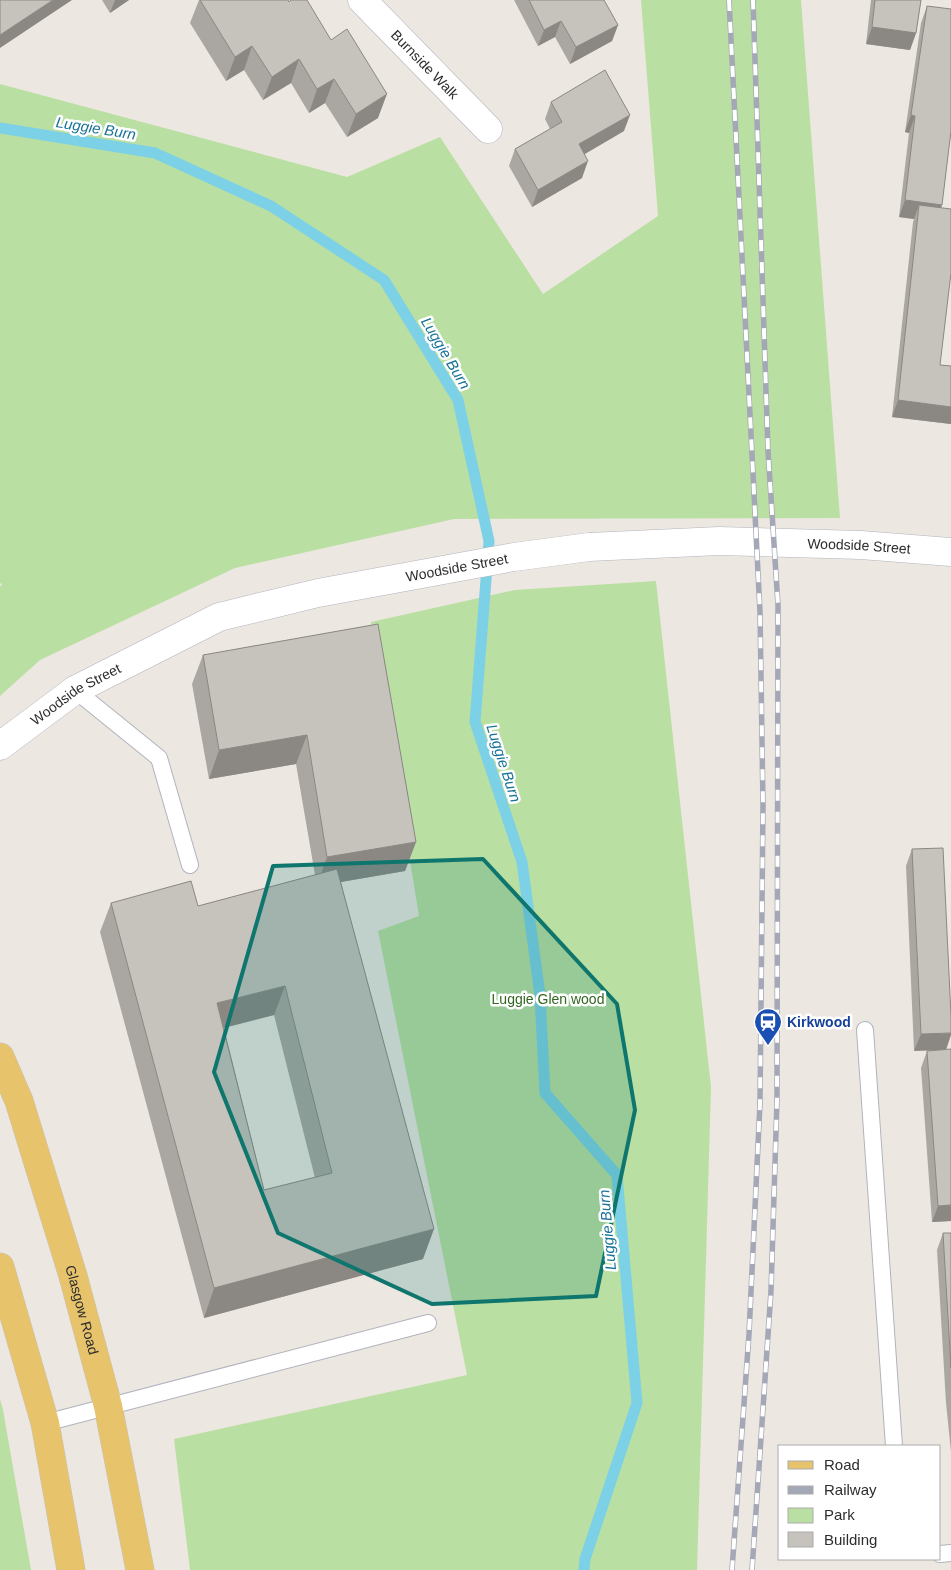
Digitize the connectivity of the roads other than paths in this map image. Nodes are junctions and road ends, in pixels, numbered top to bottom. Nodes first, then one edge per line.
1 (376, 5) edge
2 (488, 129) dead end
3 (951, 552) edge
4 (75, 690) junction
5 (0, 746) edge
6 (190, 865) dead end
7 (865, 1030) dead end
8 (0, 1057) edge
9 (0, 1268) edge
10 (428, 1323) dead end
11 (108, 1406) junction
12 (45, 1423) junction
13 (894, 1445) edge
14 (71, 1570) edge
15 (140, 1570) edge

1 - 2 street, Burnside Walk
3 - 4 street, Woodside Street
4 - 5 street, Woodside Street
4 - 6 lane
7 - 13 lane
8 - 11 main road, Glasgow Road
9 - 12 main road
10 - 11 lane
11 - 12 lane
11 - 15 main road, Glasgow Road
12 - 14 main road

